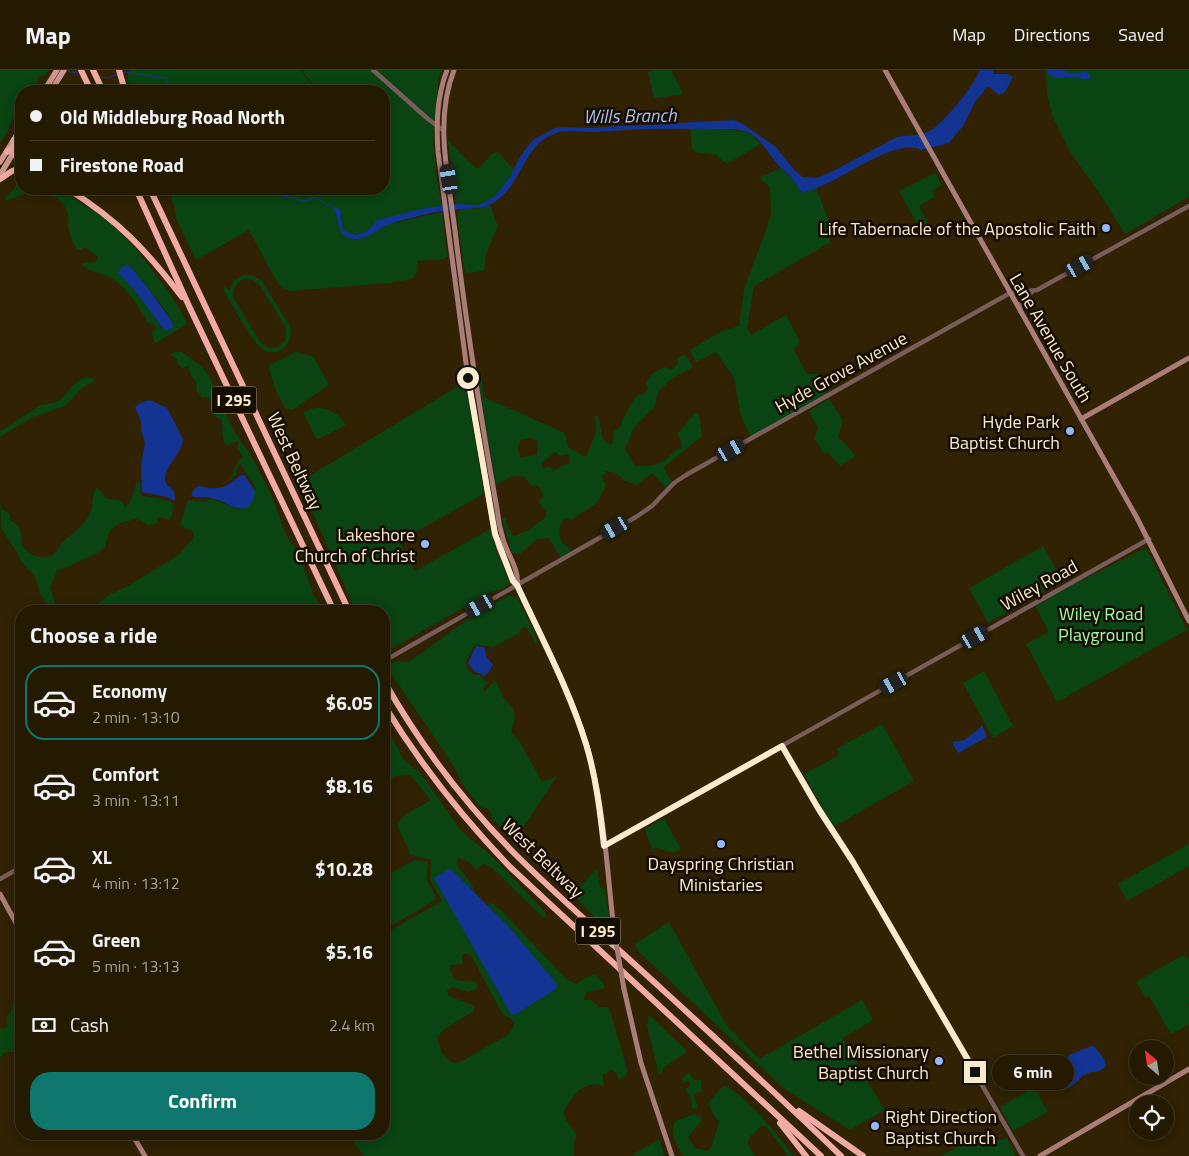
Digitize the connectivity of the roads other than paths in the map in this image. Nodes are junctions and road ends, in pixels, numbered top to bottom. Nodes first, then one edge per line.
1 (57, 70) edge
2 (64, 70) edge
3 (81, 70) edge
4 (93, 70) edge
5 (119, 70) edge
6 (372, 70) edge
7 (447, 70) edge
8 (454, 70) edge
9 (885, 70) edge
10 (48, 85) edge
11 (55, 85) edge
12 (88, 85) edge
13 (100, 85) edge
14 (123, 85) edge
15 (389, 85) edge
16 (390, 86) edge
17 (437, 125) junction
18 (443, 130) junction
19 (14, 150) edge
20 (0, 162) edge
21 (15, 170) edge
22 (0, 175) edge
23 (0, 179) edge
24 (450, 191) junction
25 (444, 192) junction
26 (77, 195) edge
27 (139, 195) edge
28 (153, 195) edge
29 (158, 195) edge
30 (1189, 206) edge
31 (166, 222) junction
32 (1033, 291) junction
33 (1010, 293) junction
34 (189, 306) junction
35 (1020, 311) junction
36 (1189, 358) edge
37 (1081, 419) junction
38 (483, 448) junction
39 (1149, 539) junction
40 (517, 585) junction
41 (331, 605) edge
42 (346, 605) edge
43 (1189, 620) edge
44 (390, 657) edge
45 (390, 691) edge
46 (390, 714) edge
47 (782, 746) junction
48 (604, 846) junction
49 (15, 870) edge
50 (0, 879) edge
51 (0, 894) edge
52 (15, 921) edge
53 (1189, 1069) edge
54 (781, 1098) junction
55 (766, 1107) junction
56 (136, 1140) edge
57 (145, 1156) edge
58 (672, 1156) edge
59 (806, 1156) edge
60 (821, 1156) edge
61 (841, 1156) edge
62 (863, 1156) edge
63 (1023, 1156) edge
64 (1040, 1156) edge

1 - 10 main road
2 - 11 main road
3 - 12 highway
4 - 13 highway
5 - 14 highway
6 - 15 street
7 - 17 main road
8 - 18 main road
9 - 33 main road, Lane Avenue South
16 - 17 street
17 - 18 street
17 - 25 main road
18 - 24 main road
19 - 20 main road
19 - 22 main road
21 - 23 highway
24 - 25 main road
24 - 38 main road
25 - 38 main road
26 - 34 highway
27 - 34 highway, West Beltway / I 295
28 - 31 highway, West Beltway / I 295
29 - 31 highway
30 - 32 street, Hyde Grove Avenue
31 - 42 highway, West Beltway / I 295
32 - 33 street, Hyde Grove Avenue
32 - 35 street
33 - 35 main road, Lane Avenue South
33 - 40 street, Hyde Grove Avenue
34 - 41 highway, West Beltway / I 295
35 - 37 main road, Lane Avenue South
36 - 37 main road
37 - 39 main road, Lane Avenue South
38 - 40 main road
39 - 43 main road, Lane Avenue South
39 - 47 street, Wiley Road
40 - 44 street, Hyde Grove Avenue
40 - 48 main road
45 - 54 highway, West Beltway / I 295
46 - 55 highway, West Beltway / I 295
47 - 48 street, Wiley Road
47 - 63 street
48 - 58 main road, bridge
49 - 50 street
51 - 52 main road
53 - 64 main road
54 - 61 highway, West Beltway / I 295
54 - 62 highway
55 - 59 highway
55 - 60 highway, West Beltway / I 295
56 - 57 main road

